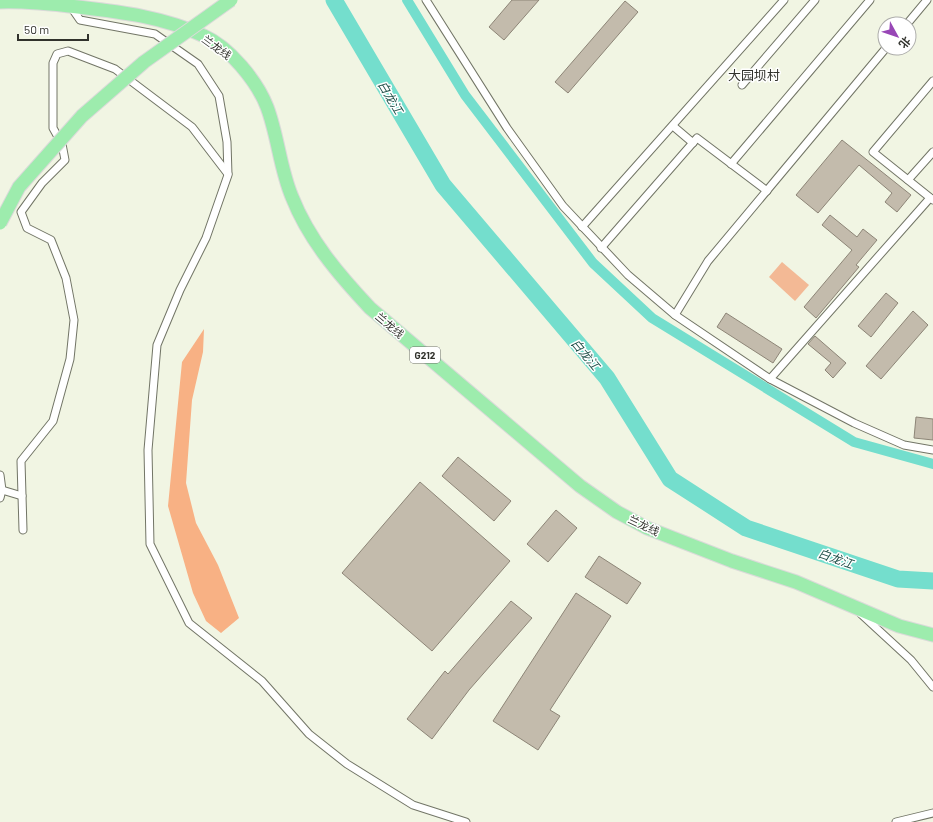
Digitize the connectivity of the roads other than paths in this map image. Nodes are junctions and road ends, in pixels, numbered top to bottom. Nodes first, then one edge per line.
1 (231, 0) edge
2 (426, 0) edge
3 (784, 0) edge
4 (815, 0) edge
5 (870, 0) edge
6 (927, 0) edge
7 (0, 2) edge
8 (70, 6) junction
9 (913, 16) edge
10 (879, 56) edge
11 (933, 81) edge
12 (742, 85) dead end
13 (673, 126) junction
14 (692, 143) junction
15 (933, 152) edge
16 (731, 164) junction
17 (228, 175) junction
18 (908, 180) junction
19 (767, 191) junction
20 (931, 199) edge
21 (0, 223) edge
22 (582, 227) junction
23 (601, 248) junction
24 (675, 315) junction
25 (770, 379) junction
26 (933, 450) edge
27 (0, 475) edge
28 (2, 490) junction
29 (22, 496) junction
30 (0, 498) edge
31 (23, 530) dead end
32 (853, 606) junction
33 (933, 635) edge
34 (933, 687) edge
35 (933, 813) edge
36 (466, 822) edge
37 (896, 822) edge

1 - 21 highway, bridge
2 - 22 street
3 - 13 street
4 - 12 street
5 - 16 street
6 - 9 street
7 - 8 highway, 兰龙线 / G212
8 - 17 street
8 - 32 highway, 兰龙线 / G212
10 - 19 street
11 - 18 street
13 - 14 street
13 - 22 street
14 - 16 street
14 - 23 street
15 - 18 street
16 - 19 street
17 - 29 street
17 - 36 street
18 - 20 street
19 - 24 street
20 - 25 street
22 - 23 street
23 - 24 street
24 - 25 street
25 - 26 street
27 - 28 street
28 - 29 street
28 - 30 street
29 - 31 street
32 - 33 highway, 兰龙线 / G212
32 - 34 street
35 - 37 street

